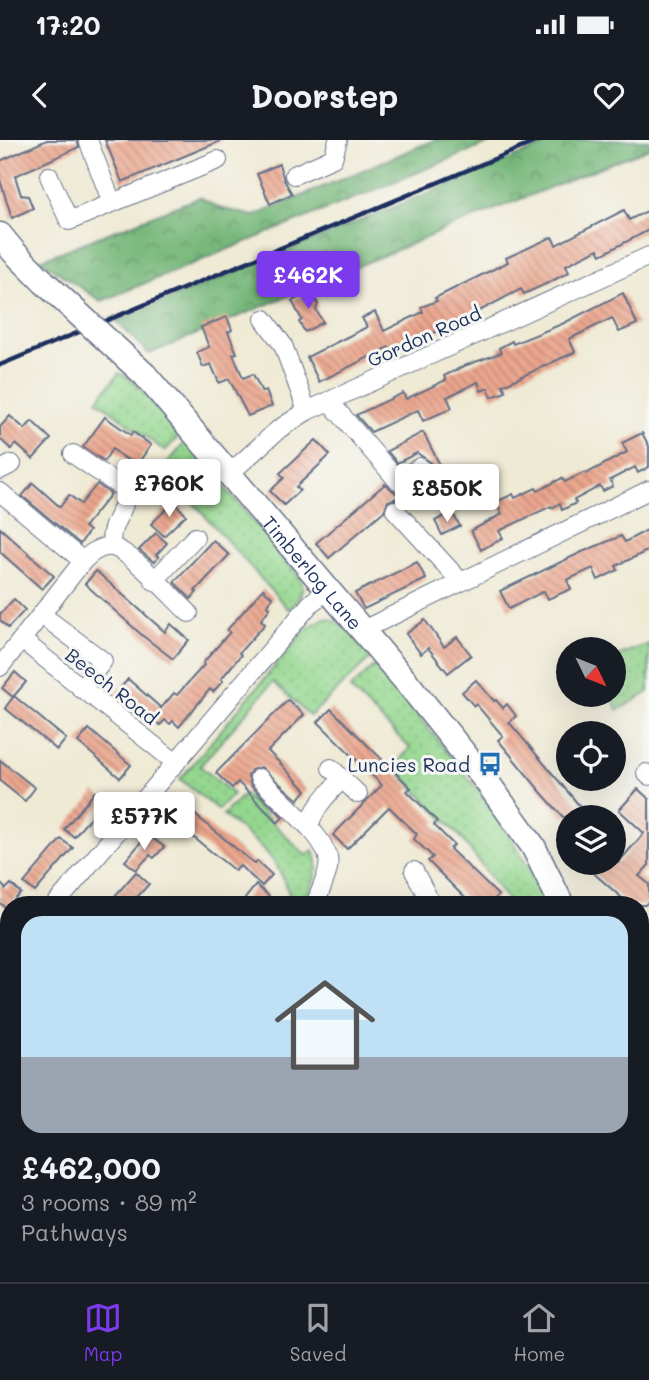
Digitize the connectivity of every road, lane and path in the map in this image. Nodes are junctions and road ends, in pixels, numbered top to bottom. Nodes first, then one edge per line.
1 (88, 140) edge
2 (338, 140) edge
3 (218, 160) dead end
4 (295, 175) dead end
5 (49, 176) dead end
6 (112, 203) junction
7 (0, 235) edge
8 (649, 256) edge
9 (264, 319) dead end
10 (329, 401) junction
11 (307, 411) junction
12 (73, 454) dead end
13 (420, 467) dead end
14 (229, 474) junction
15 (649, 490) edge
16 (0, 492) edge
17 (395, 510) dead end
18 (195, 537) dead end
19 (111, 547) junction
20 (83, 561) junction
21 (154, 581) junction
22 (460, 582) junction
23 (328, 590) junction
24 (189, 613) dead end
25 (41, 615) junction
26 (363, 630) junction
27 (22, 640) junction
28 (0, 666) edge
29 (81, 689) junction
30 (176, 763) junction
31 (259, 778) dead end
32 (358, 794) dead end
33 (309, 827) junction
34 (414, 871) dead end
35 (63, 896) edge
36 (318, 896) edge
37 (427, 896) edge
38 (558, 896) edge

1 - 6 street
2 - 4 street
3 - 6 street
5 - 6 street
7 - 14 main road, Timberlog Lane, bridge
8 - 10 street, Gordon Road
9 - 11 street
10 - 11 street, Gordon Road
10 - 13 street
11 - 14 street, Gordon Road
12 - 19 street
14 - 23 main road, Timberlog Lane
15 - 22 street
16 - 20 street
17 - 22 street
18 - 21 street
19 - 20 street
19 - 21 street
20 - 25 street
21 - 24 street
22 - 26 street
23 - 26 main road, Timberlog Lane
23 - 30 street
25 - 27 street
25 - 29 street
26 - 38 main road, Timberlog Lane
27 - 28 street
27 - 29 street, Beech Road
29 - 30 street, Beech Road
30 - 35 street
31 - 33 street
32 - 33 street
33 - 36 street
34 - 37 street

